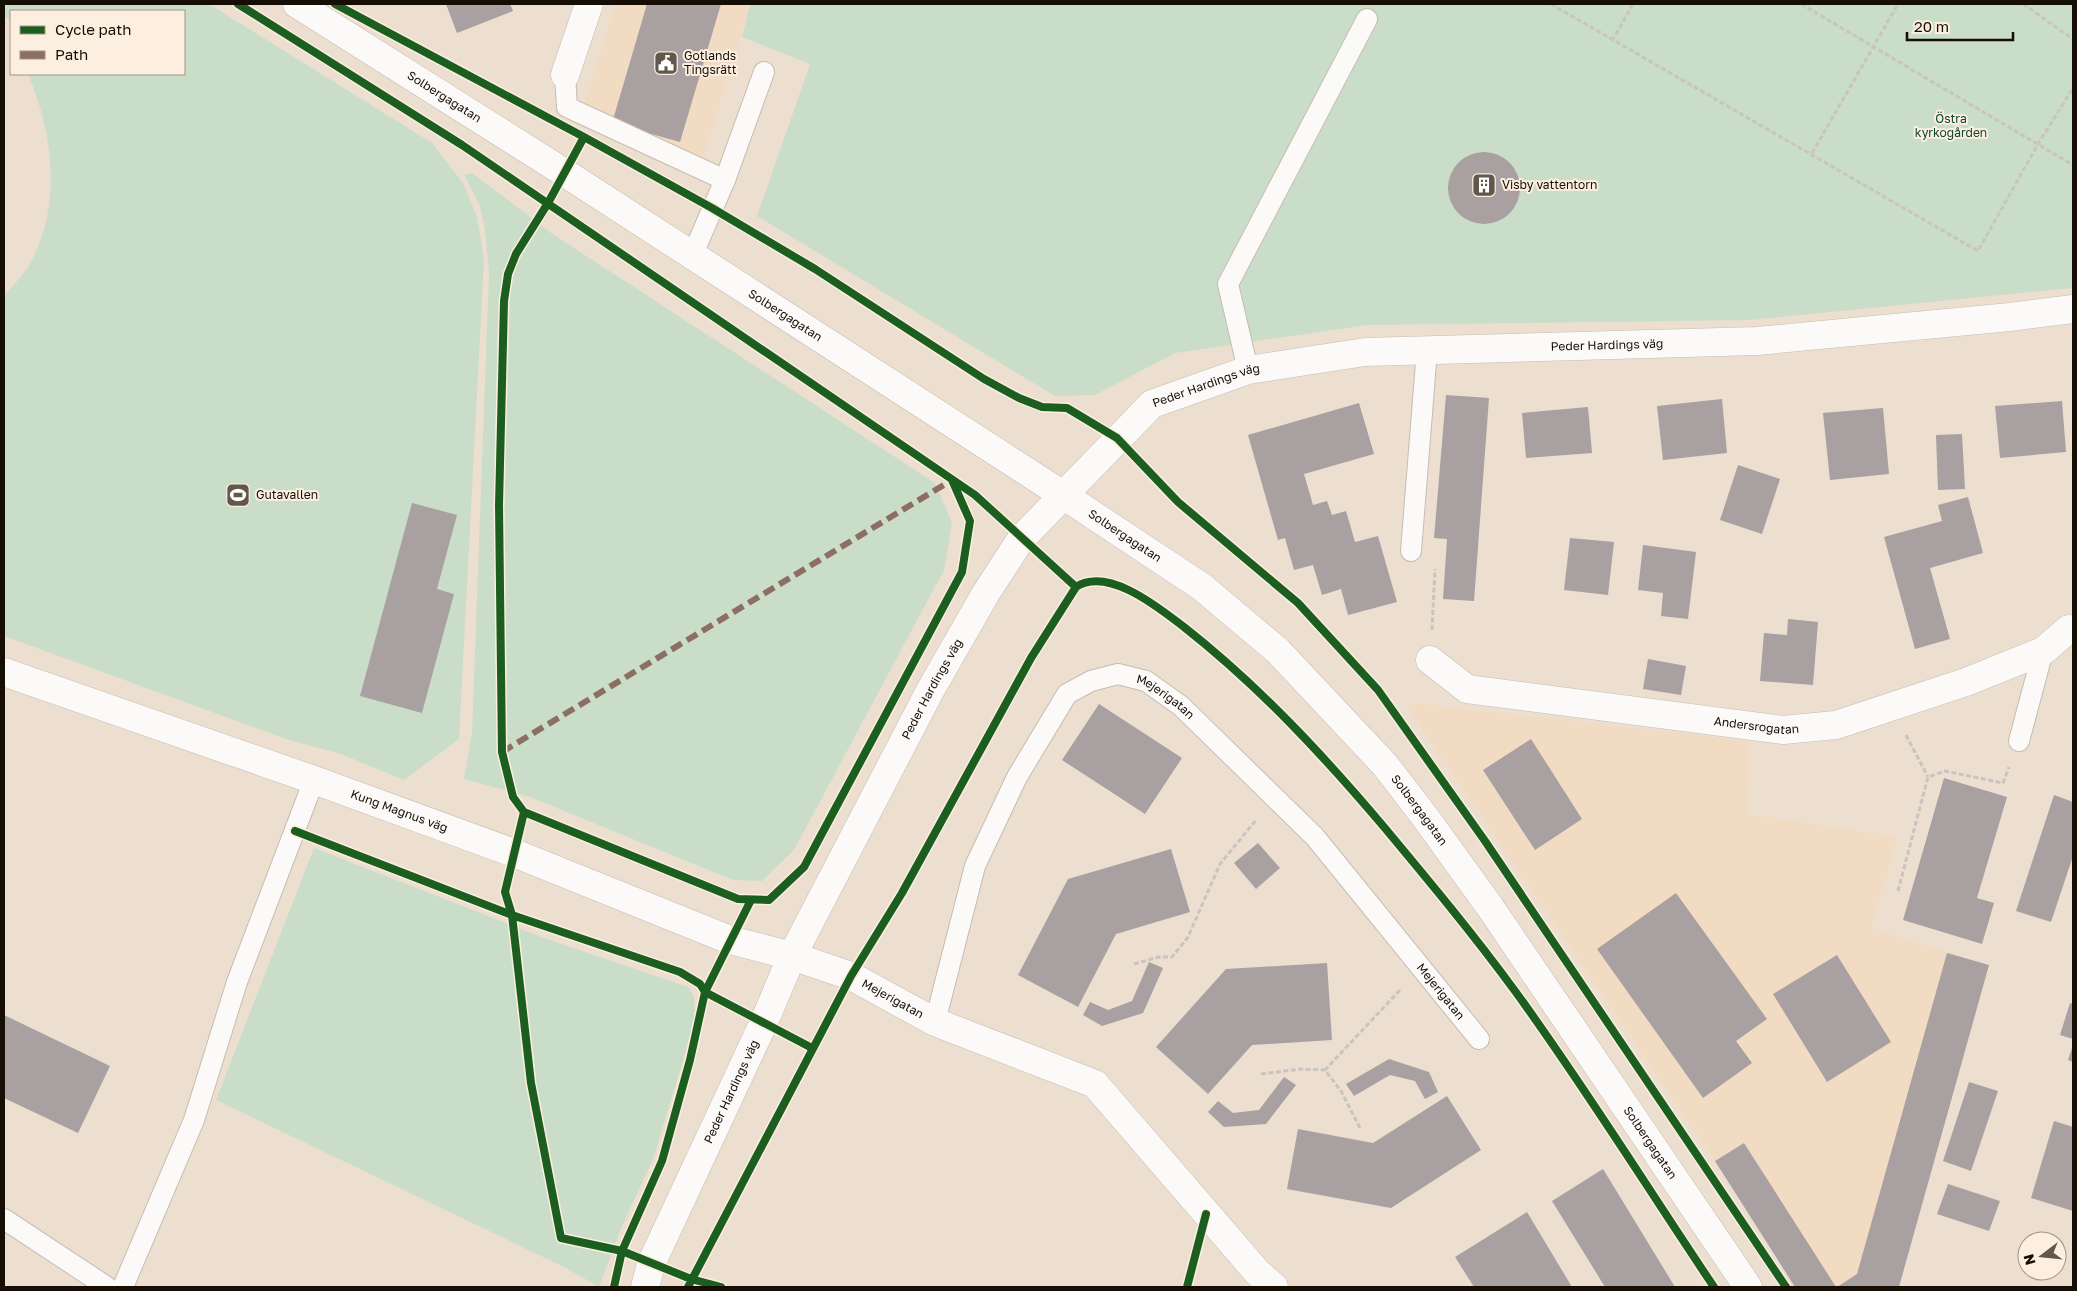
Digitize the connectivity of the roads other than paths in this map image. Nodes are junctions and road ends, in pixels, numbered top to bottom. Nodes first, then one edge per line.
1 (297, 4) edge
2 (590, 4) edge
3 (1368, 19) dead end
4 (764, 72) dead end
5 (565, 75) joint
6 (725, 180) junction
7 (692, 256) junction
8 (2073, 309) edge
9 (1427, 350) junction
10 (1248, 370) junction
11 (1063, 495) junction
12 (1411, 551) road end
13 (2072, 624) edge
14 (2043, 651) junction
15 (1430, 660) road end
16 (4, 672) edge
17 (2019, 741) road end
18 (314, 780) junction
19 (792, 956) junction
20 (935, 1022) junction
21 (1479, 1039) dead end
22 (4, 1219) edge
23 (107, 1287) edge
24 (122, 1287) edge
25 (645, 1287) edge
26 (1274, 1287) edge
27 (1748, 1287) edge

1 - 7 street, Solbergagatan
2 - 5 street
3 - 10 lane
4 - 6 lane
5 - 6 lane
6 - 7 lane
7 - 11 street, Solbergagatan
8 - 9 street, Peder Hardings väg
9 - 10 street, Peder Hardings väg
9 - 12 lane
10 - 11 street, Peder Hardings väg
11 - 19 street, Peder Hardings väg
11 - 27 street, Solbergagatan
13 - 14 street, Andersrogatan
14 - 15 street, Andersrogatan
14 - 17 lane
16 - 18 street, Kung Magnus väg
18 - 19 street, Kung Magnus väg
18 - 24 lane
19 - 20 street, Mejerigatan
19 - 25 street, Peder Hardings väg
20 - 21 lane, Mejerigatan
20 - 26 street, Mejerigatan
22 - 23 lane

